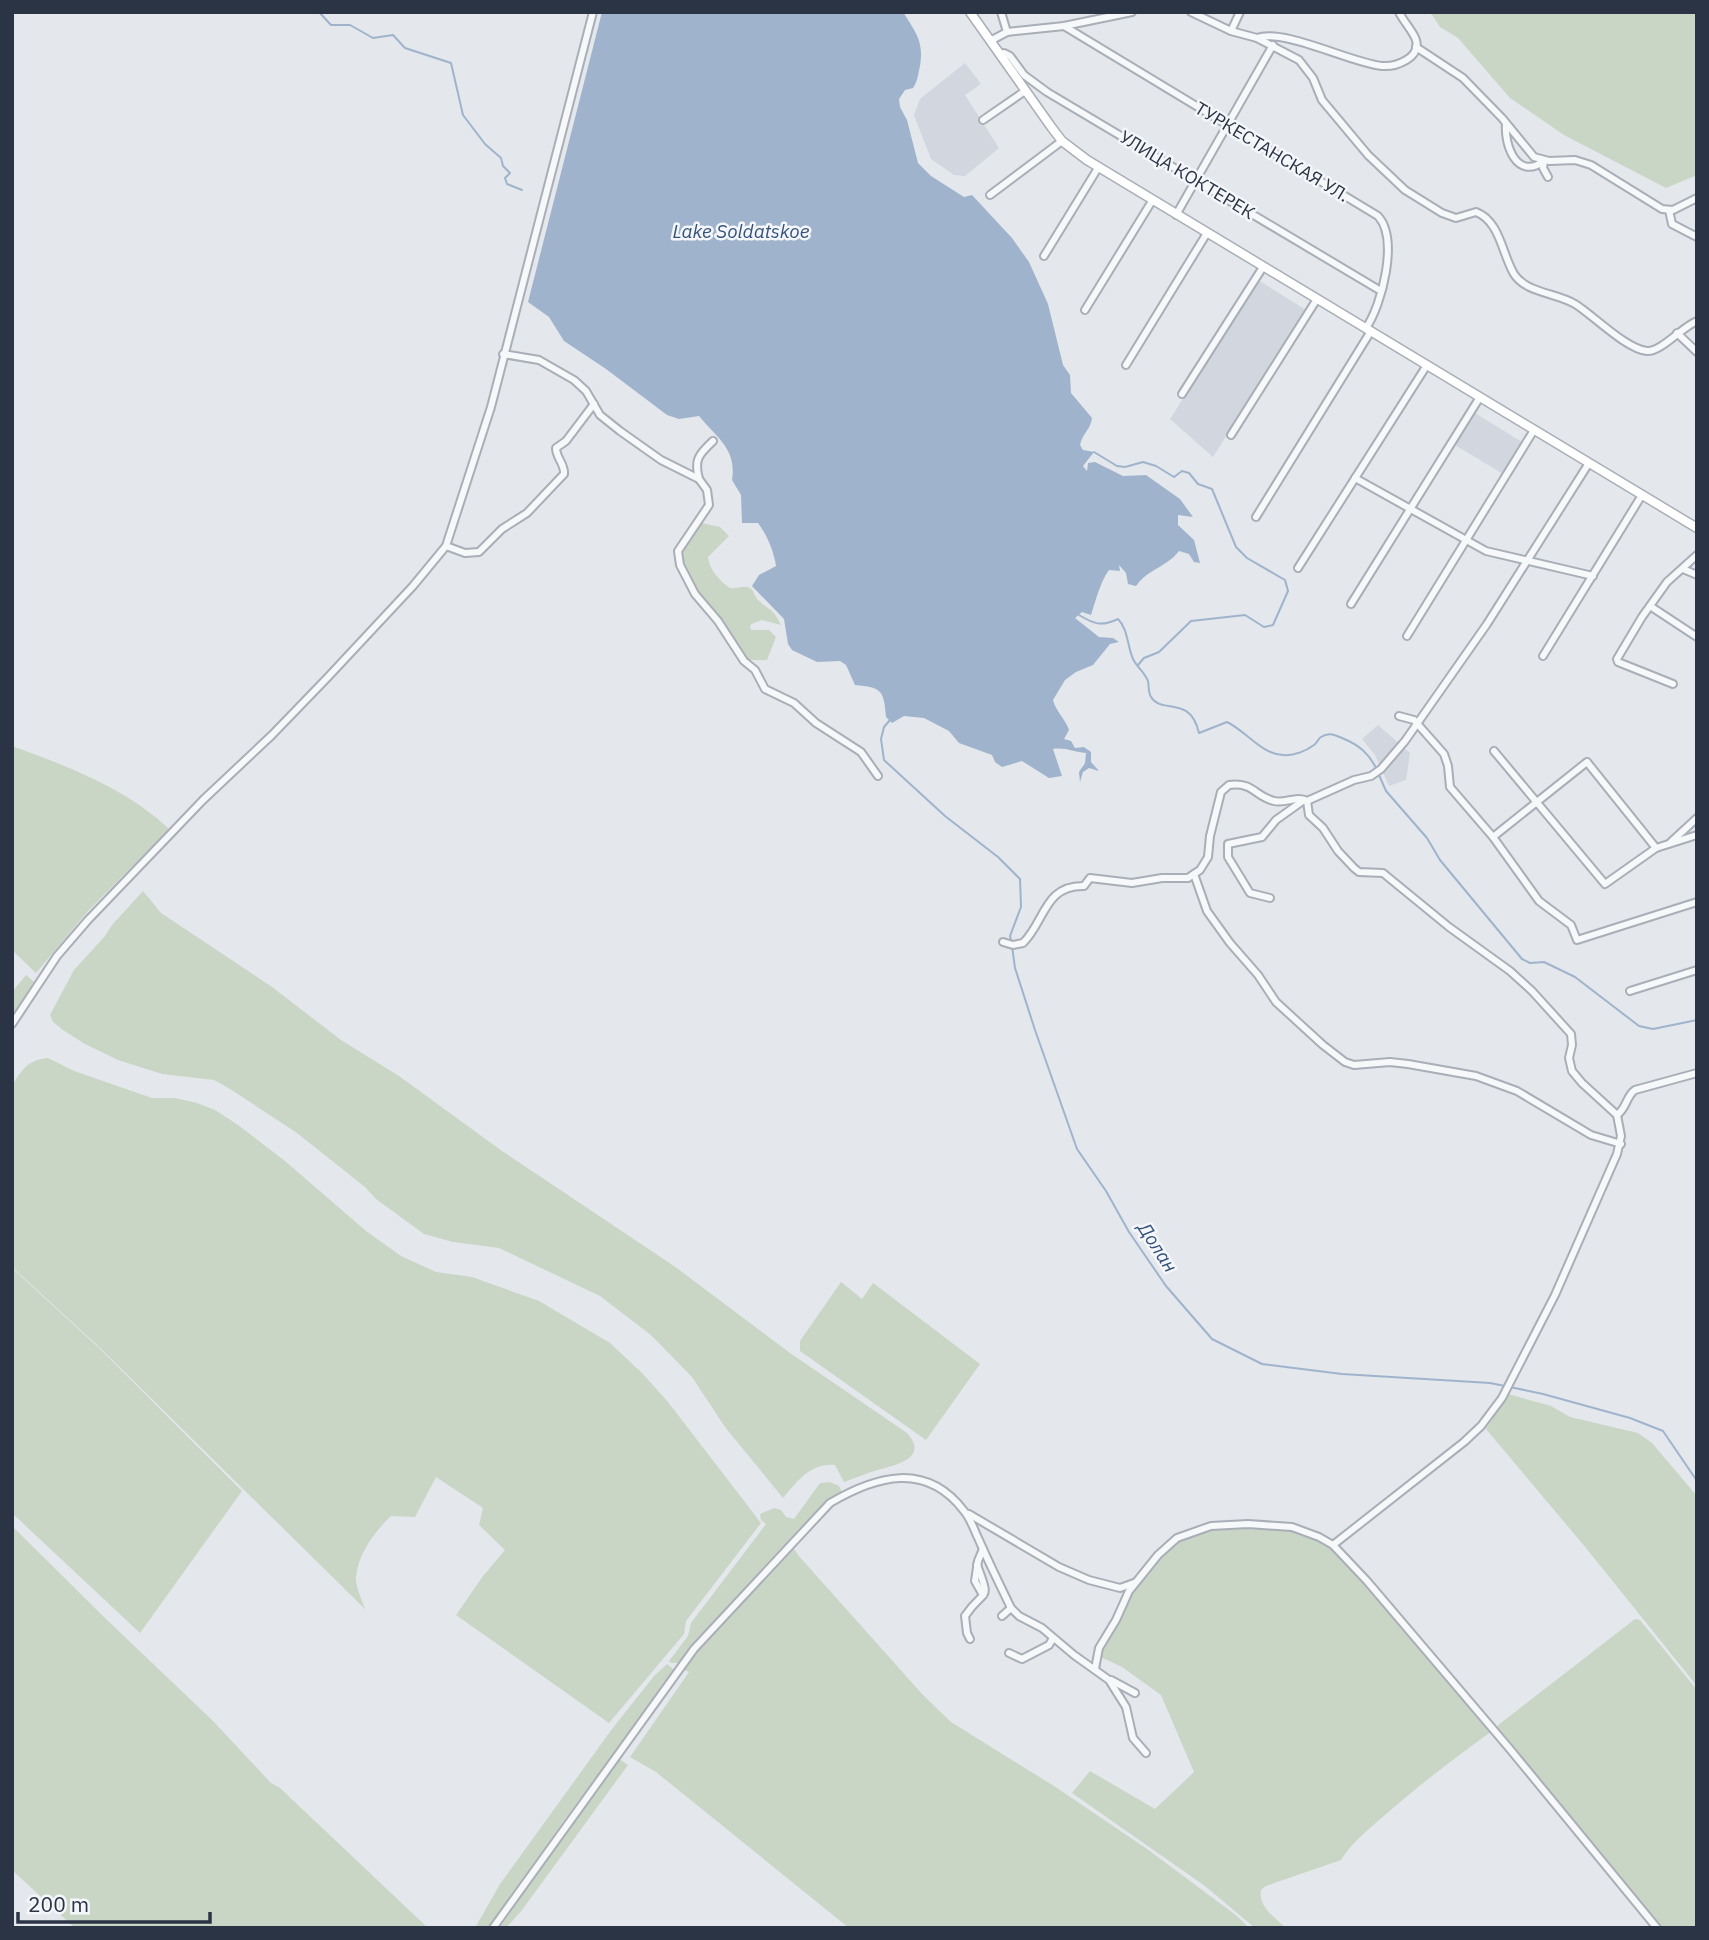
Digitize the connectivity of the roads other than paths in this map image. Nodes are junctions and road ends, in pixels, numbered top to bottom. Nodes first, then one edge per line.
1 (593, 12) edge
2 (970, 12) edge
3 (1001, 12) edge
4 (1132, 12) edge
5 (1191, 12) edge
6 (1240, 12) edge
7 (1399, 12) edge
8 (1064, 26) junction
9 (1231, 31) junction
10 (1007, 32) junction
11 (1257, 38) junction
12 (990, 41) junction
13 (1273, 45) junction
14 (1416, 47) junction
15 (1000, 55) junction
16 (1025, 91) junction
17 (983, 120) dead end
18 (1506, 124) junction
19 (1228, 126) junction
20 (1062, 141) junction
21 (1544, 161) junction
22 (1098, 168) junction
23 (1548, 177) dead end
24 (1196, 180) junction
25 (990, 195) dead end
26 (1697, 198) edge
27 (1152, 201) junction
28 (1669, 210) junction
29 (1175, 215) junction
30 (1207, 233) junction
31 (1697, 237) edge
32 (1044, 256) dead end
33 (1263, 267) junction
34 (1381, 291) junction
35 (1317, 299) junction
36 (1085, 310) dead end
37 (1697, 321) edge
38 (1368, 330) junction
39 (1677, 333) junction
40 (1697, 352) edge
41 (503, 354) junction
42 (1126, 365) dead end
43 (1427, 365) junction
44 (1182, 394) dead end
45 (1480, 397) junction
46 (594, 404) junction
47 (1534, 430) junction
48 (1231, 435) dead end
49 (713, 441) dead end
50 (1589, 463) junction
51 (1355, 478) junction
52 (699, 480) junction
53 (1642, 495) junction
54 (1410, 509) junction
55 (1255, 517) dead end
56 (1697, 528) edge
57 (1466, 540) junction
58 (446, 546) junction
59 (1697, 555) edge
60 (1527, 561) junction
61 (1298, 568) dead end
62 (1683, 569) junction
63 (1697, 575) edge
64 (1592, 576) junction
65 (1351, 604) dead end
66 (1650, 606) junction
67 (1407, 636) dead end
68 (1697, 637) edge
69 (1543, 656) dead end
70 (1673, 684) dead end
71 (1399, 716) dead end
72 (1417, 723) junction
73 (1494, 751) dead end
74 (878, 776) dead end
75 (1305, 801) junction
76 (1536, 802) junction
77 (1697, 818) edge
78 (1697, 835) edge
79 (1493, 837) junction
80 (1670, 843) junction
81 (1656, 848) junction
82 (1194, 874) junction
83 (1270, 898) dead end
84 (1697, 902) edge
85 (1003, 942) dead end
86 (1697, 970) edge
87 (1630, 991) dead end
88 (12, 1024) edge
89 (1697, 1073) edge
90 (1617, 1115) junction
91 (1621, 1144) junction
92 (965, 1512) junction
93 (1333, 1545) junction
94 (983, 1549) junction
95 (1136, 1582) junction
96 (1120, 1588) junction
97 (1125, 1600) junction
98 (1010, 1608) junction
99 (1002, 1616) dead end
100 (1054, 1638) junction
101 (970, 1639) dead end
102 (1009, 1653) dead end
103 (1095, 1669) junction
104 (1109, 1679) junction
105 (1136, 1693) dead end
106 (1146, 1752) dead end
107 (493, 1928) edge
108 (1657, 1928) edge

1 - 41 street
2 - 12 main road
3 - 10 street
4 - 8 street
5 - 9 street
6 - 9 street
7 - 14 street
8 - 10 street
8 - 19 street, ТУРКЕСТАНСКАЯ УЛ.
9 - 11 street
10 - 12 street
11 - 13 street
11 - 14 street
12 - 15 main road
13 - 19 street
13 - 39 street
14 - 18 street
15 - 16 main road
15 - 24 street, УЛИЦА КОКТЕРЕК
16 - 17 street
16 - 20 main road
18 - 21 street
18 - 21 street
19 - 24 street
19 - 34 street, ТУРКЕСТАНСКАЯ УЛ.
20 - 22 main road
20 - 25 street
21 - 23 street
21 - 28 street
22 - 27 main road
22 - 32 street
24 - 29 street
24 - 34 street, УЛИЦА КОКТЕРЕК
26 - 28 street
27 - 29 main road
27 - 36 street
28 - 31 street
29 - 30 main road
30 - 33 main road
30 - 42 street
33 - 35 main road
33 - 44 street
34 - 38 street, ТУРКЕСТАНСКАЯ УЛ.
35 - 38 main road
35 - 48 street
37 - 39 street
38 - 43 main road
38 - 55 street, ТУРКЕСТАНСКАЯ УЛ.
39 - 40 street
41 - 46 street
41 - 58 street
43 - 45 main road
43 - 51 street
45 - 47 main road
45 - 54 street
46 - 52 street
46 - 58 street
47 - 50 main road
47 - 57 street
49 - 52 street
50 - 53 main road
50 - 60 street
51 - 54 street
51 - 61 street
52 - 74 street
53 - 56 main road
53 - 64 street
54 - 57 street
54 - 65 street
57 - 60 street
57 - 67 street
58 - 88 street
59 - 62 street
60 - 64 street
60 - 72 street
62 - 63 street
62 - 66 street
64 - 69 street
66 - 68 street
66 - 70 street
71 - 72 street
72 - 75 street
72 - 79 street
73 - 76 street
75 - 82 street
75 - 83 street
75 - 90 street
76 - 79 street
76 - 81 street
76 - 81 street
77 - 80 street
78 - 80 street
79 - 84 street
80 - 81 street
82 - 85 street
82 - 91 street
86 - 87 street
89 - 90 street
90 - 91 street
91 - 93 street
92 - 94 street
92 - 96 street
92 - 107 street
93 - 95 street
93 - 108 street
94 - 98 street
94 - 101 street
95 - 96 street
95 - 97 street
96 - 97 street
97 - 103 street
98 - 99 street
98 - 100 street
100 - 102 street
100 - 103 street
103 - 104 street
104 - 105 street
104 - 106 street

